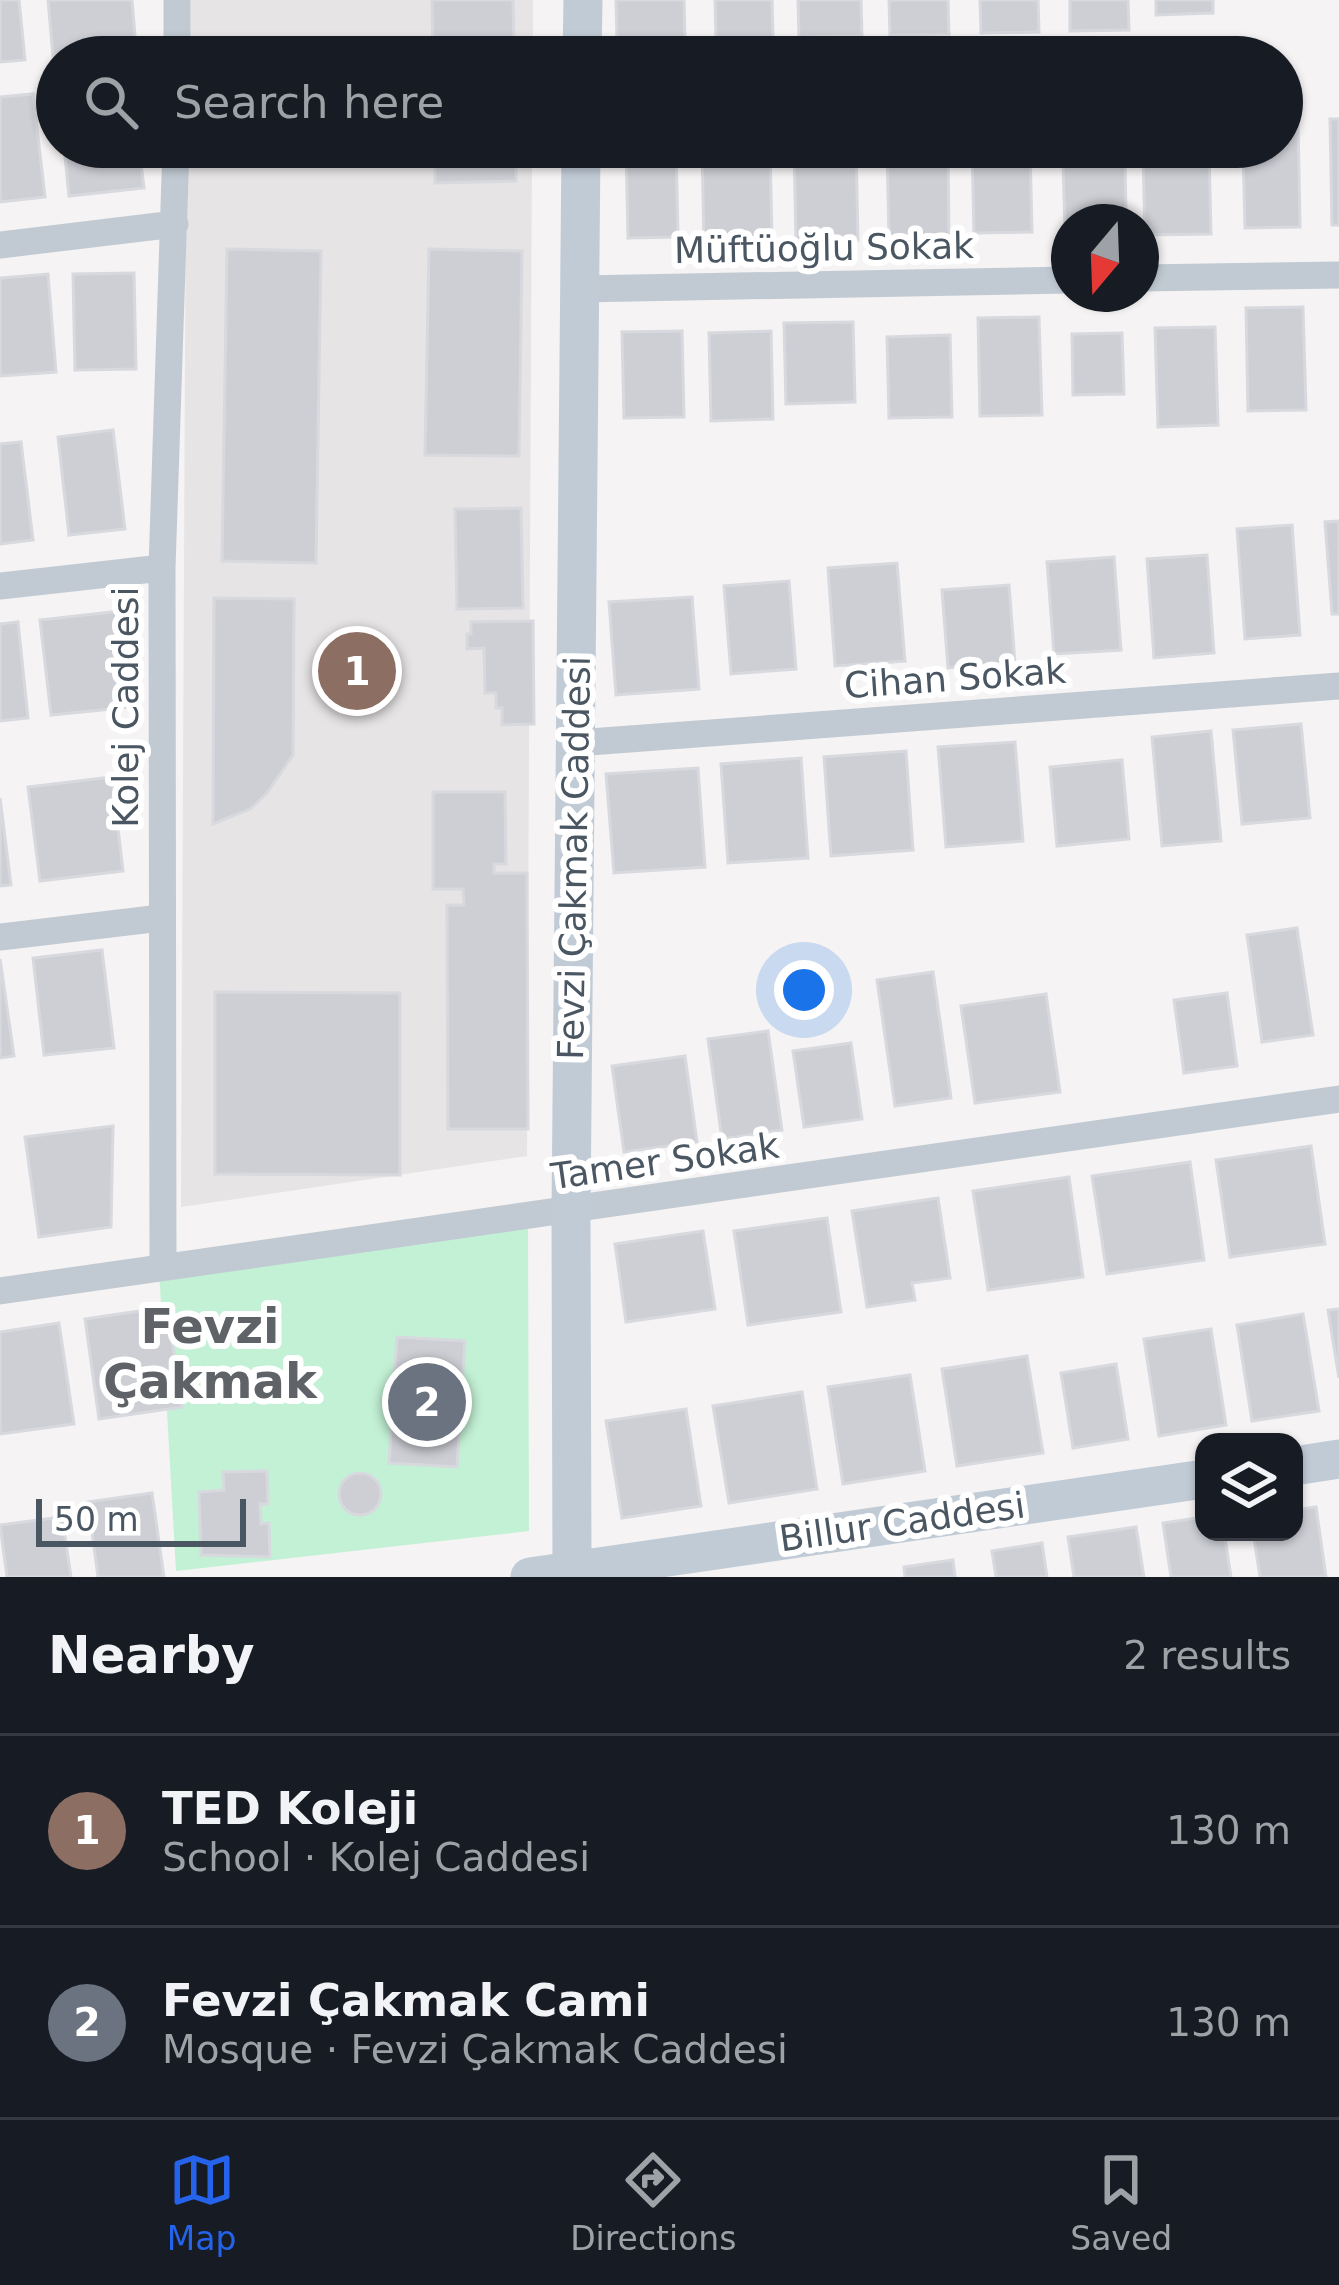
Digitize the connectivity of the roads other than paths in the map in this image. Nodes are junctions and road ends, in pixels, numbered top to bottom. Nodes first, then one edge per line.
1 (178, 0) edge
2 (583, 0) edge
3 (177, 36) edge
4 (582, 36) edge
5 (176, 168) edge
6 (581, 168) edge
7 (175, 224) junction
8 (0, 244) edge
9 (1339, 274) edge
10 (1159, 278) edge
11 (1051, 280) edge
12 (580, 289) junction
13 (162, 568) junction
14 (0, 586) edge
15 (1339, 686) edge
16 (576, 743) junction
17 (161, 918) junction
18 (0, 937) edge
19 (1339, 1099) edge
20 (571, 1212) junction
21 (164, 1267) junction
22 (0, 1291) edge
23 (1339, 1460) edge
24 (1303, 1465) edge
25 (1195, 1480) edge
26 (572, 1570) junction
27 (530, 1577) edge

1 - 3 street
2 - 4 street
5 - 7 street, Kolej Caddesi
6 - 12 street, Fevzi Çakmak Caddesi
7 - 8 street
7 - 13 street, Kolej Caddesi
9 - 10 street
11 - 12 street, Müftüoğlu Sokak
12 - 16 street, Fevzi Çakmak Caddesi
13 - 14 street
13 - 17 street, Kolej Caddesi
15 - 16 street, Cihan Sokak
16 - 20 street, Fevzi Çakmak Caddesi
17 - 18 street
17 - 21 street, Kolej Caddesi
19 - 20 street, Tamer Sokak
20 - 21 street, Tamer Sokak
20 - 26 street, Fevzi Çakmak Caddesi
21 - 22 street, Tamer Sokak
23 - 24 street
25 - 26 street, Billur Caddesi
26 - 27 street, Billur Caddesi

